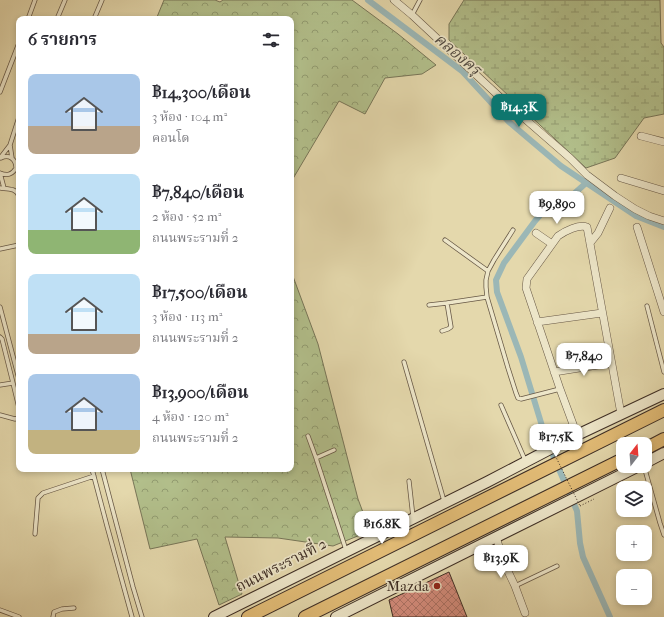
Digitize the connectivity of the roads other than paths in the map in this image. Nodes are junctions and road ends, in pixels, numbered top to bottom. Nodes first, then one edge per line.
1 (36, 0) edge
2 (65, 0) edge
3 (102, 0) edge
4 (394, 0) edge
5 (420, 0) edge
6 (412, 15) junction
7 (29, 16) edge
8 (58, 16) edge
9 (95, 16) edge
10 (16, 51) edge
11 (0, 92) edge
12 (16, 132) edge
13 (641, 136) dead end
14 (664, 142) edge
15 (10, 145) junction
16 (0, 158) edge
17 (12, 158) junction
18 (16, 164) joint
19 (0, 173) edge
20 (621, 178) dead end
21 (2, 188) edge
22 (664, 191) edge
23 (16, 192) edge
24 (610, 208) dead end
25 (664, 221) edge
26 (637, 227) dead end
27 (513, 230) dead end
28 (536, 233) dead end
29 (445, 240) dead end
30 (590, 243) junction
31 (552, 244) junction
32 (16, 246) edge
33 (0, 249) edge
34 (488, 271) junction
35 (487, 296) junction
36 (447, 303) junction
37 (429, 305) dead end
38 (647, 306) dead end
39 (0, 307) edge
40 (602, 312) junction
41 (664, 312) edge
42 (4, 322) junction
43 (537, 322) junction
44 (0, 324) edge
45 (442, 331) dead end
46 (0, 337) edge
47 (404, 362) dead end
48 (611, 364) junction
49 (16, 368) edge
50 (554, 372) junction
51 (664, 372) edge
52 (13, 383) junction
53 (0, 385) edge
54 (560, 389) junction
55 (664, 394) edge
56 (16, 396) edge
57 (501, 405) dead end
58 (664, 410) edge
59 (621, 414) junction
60 (0, 415) edge
61 (16, 418) edge
62 (577, 435) junction
63 (308, 436) dead end
64 (664, 439) edge
65 (664, 444) edge
66 (652, 445) edge
67 (652, 449) edge
68 (334, 450) dead end
69 (664, 453) edge
70 (316, 458) junction
71 (652, 459) edge
72 (526, 461) junction
73 (616, 464) edge
74 (93, 472) edge
75 (103, 472) edge
76 (627, 473) edge
77 (646, 473) edge
78 (94, 476) junction
79 (409, 481) dead end
80 (444, 502) junction
81 (413, 518) junction
82 (664, 522) edge
83 (660, 523) junction
84 (116, 524) junction
85 (107, 526) junction
86 (35, 534) dead end
87 (664, 535) edge
88 (496, 537) junction
89 (347, 551) junction
90 (557, 566) dead end
91 (515, 586) junction
92 (74, 608) dead end
93 (0, 610) edge
94 (525, 613) dead end
95 (18, 617) edge
96 (53, 617) edge
97 (132, 617) edge
98 (142, 617) edge
99 (214, 617) edge
100 (248, 617) edge
101 (305, 617) edge
102 (336, 617) edge

1 - 7 lane
2 - 8 lane
3 - 9 lane
4 - 6 street
5 - 6 lane
6 - 25 street
10 - 11 lane
12 - 15 lane
13 - 14 street
15 - 16 lane
15 - 17 lane
16 - 17 lane
17 - 18 lane
18 - 19 lane
19 - 21 lane
20 - 22 street
21 - 23 lane
24 - 30 street
26 - 41 street
27 - 34 lane
28 - 31 street
29 - 34 lane
30 - 31 street
30 - 40 street
31 - 43 street
32 - 33 lane
34 - 35 lane
35 - 36 lane
35 - 54 lane
36 - 37 lane
36 - 45 lane
38 - 51 lane
39 - 42 lane
40 - 43 street
40 - 48 street
42 - 44 lane
42 - 49 lane
43 - 50 street
46 - 52 lane
47 - 80 lane
48 - 50 street
48 - 59 street
50 - 54 street
52 - 53 lane
52 - 56 lane
54 - 62 street
55 - 59 main road, ถนนพระรามที่ 2
57 - 72 lane
58 - 100 highway, ถนนพระรามที่ 2
59 - 62 main road, ถนนพระรามที่ 2
60 - 61 lane
62 - 72 main road, ถนนพระรามที่ 2
63 - 70 lane
64 - 66 highway
65 - 67 highway
68 - 70 lane
69 - 71 main road
70 - 89 lane
72 - 80 main road, ถนนพระรามที่ 2
73 - 101 highway
74 - 78 lane
75 - 84 lane
76 - 88 main road
77 - 83 lane
78 - 85 lane
78 - 86 lane
79 - 81 lane
80 - 81 main road, ถนนพระรามที่ 2
81 - 89 main road, ถนนพระรามที่ 2
82 - 83 lane
83 - 87 lane
84 - 85 lane
84 - 98 lane
85 - 97 lane
88 - 91 street
88 - 102 main road
89 - 99 main road, ถนนพระรามที่ 2
90 - 91 lane
91 - 94 street
92 - 96 lane
93 - 95 lane

